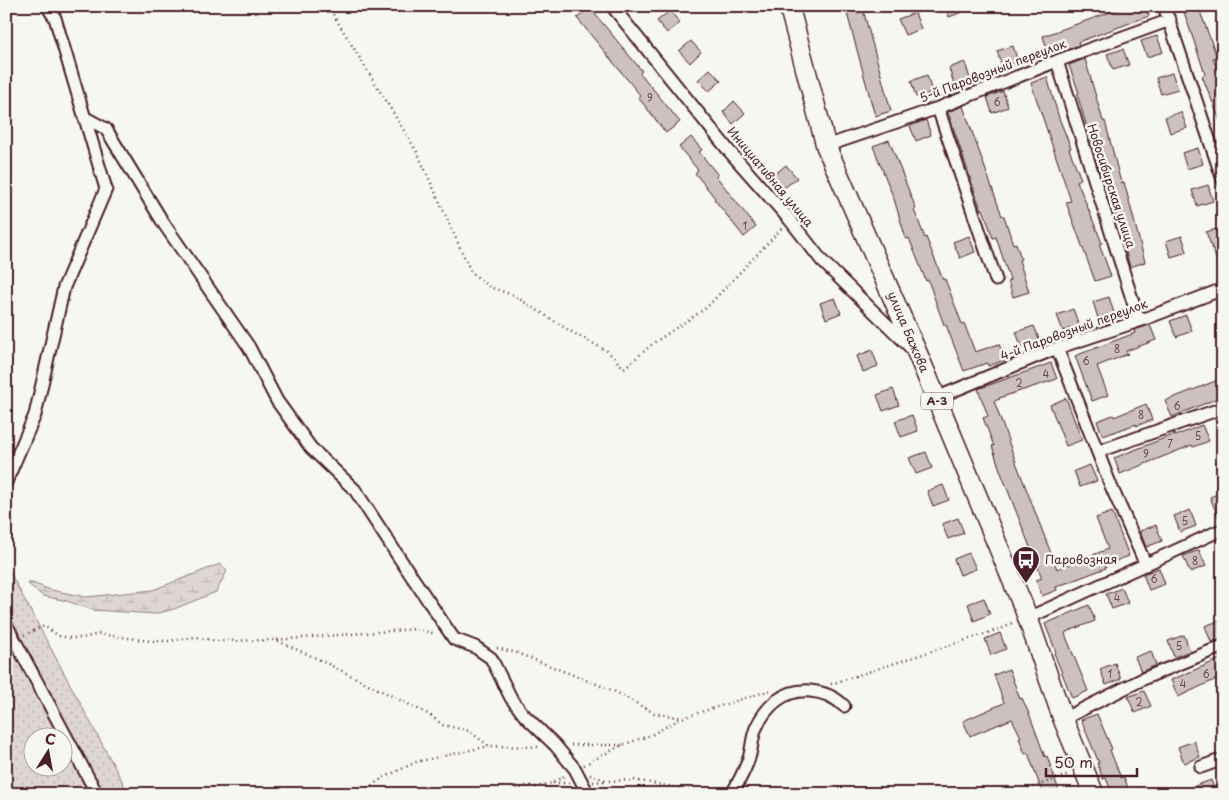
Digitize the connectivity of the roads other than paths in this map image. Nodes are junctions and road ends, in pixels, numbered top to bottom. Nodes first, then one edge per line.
1 (46, 6) edge
2 (612, 6) edge
3 (789, 6) edge
4 (1164, 6) edge
5 (1170, 20) junction
6 (1057, 60) junction
7 (938, 108) junction
8 (84, 117) junction
9 (826, 146) junction
10 (1223, 180) edge
11 (996, 280) dead end
12 (1223, 289) edge
13 (1139, 321) junction
14 (1057, 348) junction
15 (919, 357) junction
16 (936, 398) junction
17 (1223, 408) edge
18 (1098, 451) junction
19 (6, 482) edge
20 (1223, 529) edge
21 (1146, 565) junction
22 (1028, 615) junction
23 (6, 624) edge
24 (1223, 646) edge
25 (844, 706) dead end
26 (1063, 719) junction
27 (1223, 759) edge
28 (1202, 767) dead end
29 (6, 789) edge
30 (8, 794) edge
31 (97, 794) edge
32 (588, 794) edge
33 (732, 794) edge
34 (1094, 794) edge

1 - 8 street
2 - 15 street, Инициативная улица
3 - 9 highway, улица Бажова / A-3
4 - 5 street
5 - 6 street, 5-й Паровозный переулок
5 - 10 street
6 - 7 street, 5-й Паровозный переулок
6 - 13 street, Новосибирская улица
7 - 9 street, 5-й Паровозный переулок
7 - 11 street
8 - 19 street
8 - 32 street
9 - 15 highway, улица Бажова / A-3
12 - 13 street, 4-й Паровозный переулок
13 - 14 street, 4-й Паровозный переулок
14 - 16 street, 4-й Паровозный переулок
14 - 18 street
15 - 16 highway, улица Бажова / A-3
16 - 22 highway, улица Бажова / A-3
17 - 18 street
18 - 21 street
20 - 21 street
21 - 22 street
22 - 26 highway, улица Бажова / A-3
23 - 31 street
24 - 26 street
25 - 33 street
26 - 34 highway, улица Бажова / A-3
27 - 28 street
29 - 30 street

